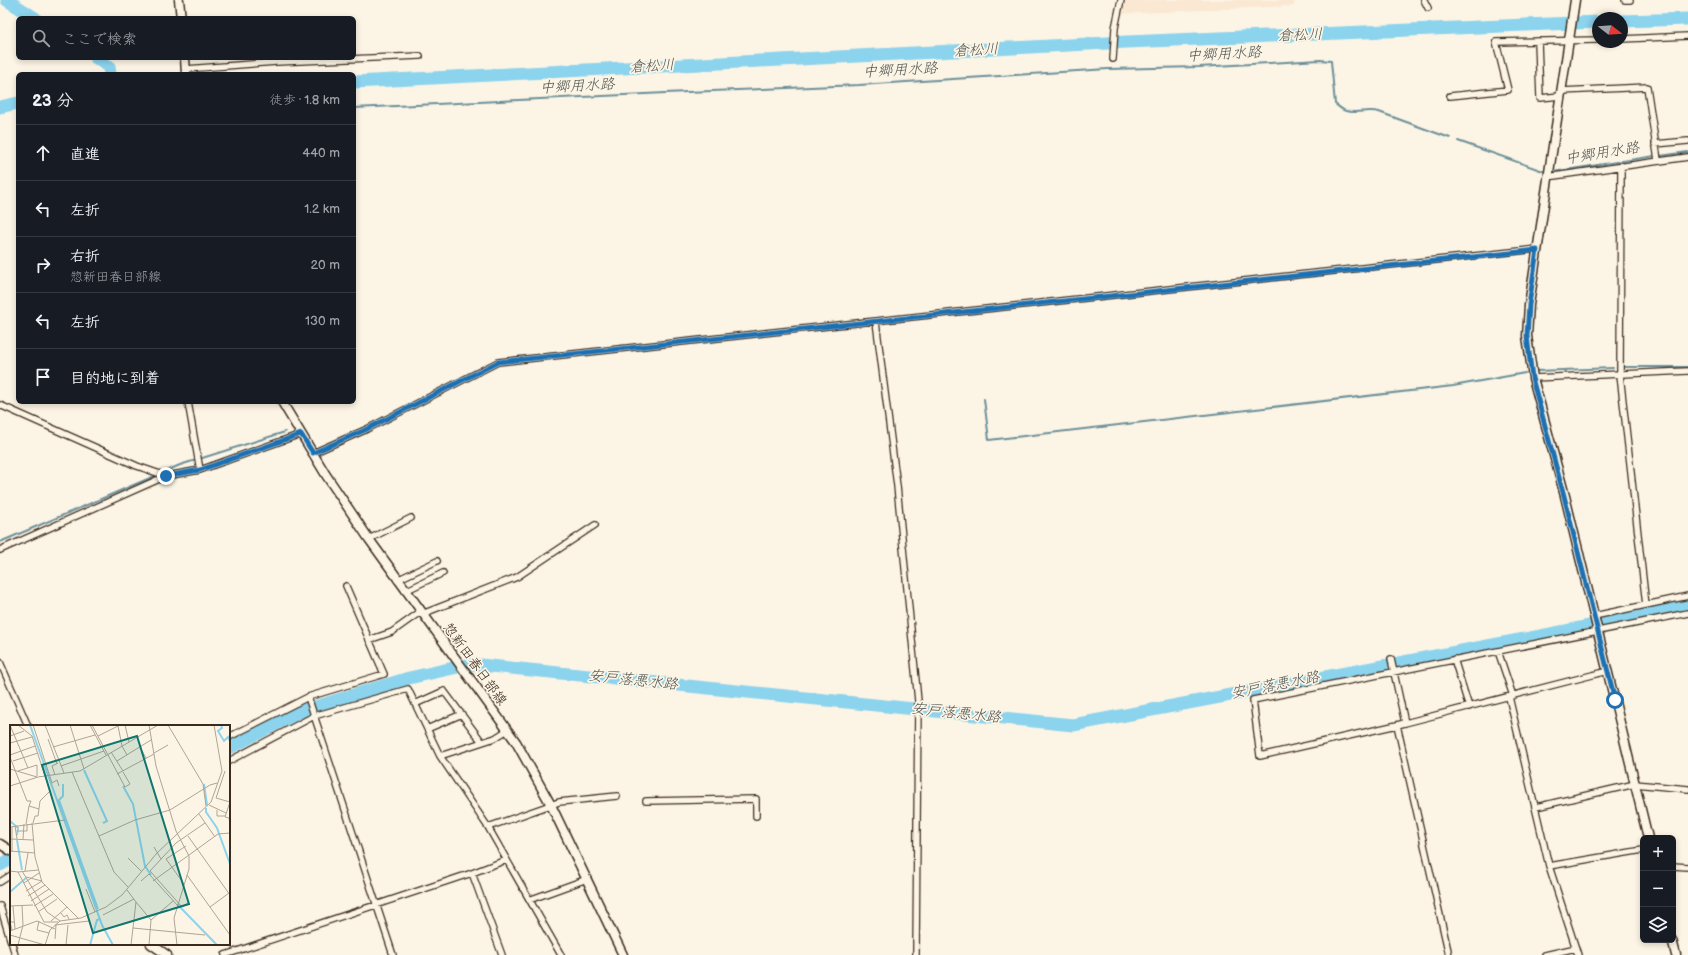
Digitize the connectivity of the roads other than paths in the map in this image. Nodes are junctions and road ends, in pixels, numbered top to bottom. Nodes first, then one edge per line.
1 (179, 0) edge
2 (1121, 0) edge
3 (1424, 0) edge
4 (1575, 0) edge
5 (1428, 8) dead end
6 (181, 16) edge
7 (1688, 36) edge
8 (1628, 39) edge
9 (1569, 40) junction
10 (1592, 40) edge
11 (1538, 41) junction
12 (420, 56) dead end
13 (356, 59) edge
14 (185, 60) edge
15 (324, 60) edge
16 (1113, 60) dead end
17 (186, 72) edge
18 (1560, 93) junction
19 (1450, 96) dead end
20 (1688, 141) edge
21 (1656, 144) junction
22 (1688, 157) edge
23 (1658, 160) junction
24 (1621, 166) junction
25 (1547, 177) junction
26 (1537, 250) junction
27 (876, 322) junction
28 (1688, 371) edge
29 (1620, 375) junction
30 (1532, 378) junction
31 (188, 404) edge
32 (283, 404) edge
33 (0, 405) edge
34 (301, 434) junction
35 (313, 453) junction
36 (200, 470) junction
37 (166, 476) junction
38 (411, 518) dead end
39 (595, 525) dead end
40 (369, 539) junction
41 (0, 550) edge
42 (437, 560) dead end
43 (443, 573) dead end
44 (397, 580) junction
45 (346, 586) dead end
46 (405, 591) junction
47 (1688, 596) edge
48 (1646, 605) junction
49 (421, 613) junction
50 (1688, 613) edge
51 (1594, 617) junction
52 (1597, 630) junction
53 (369, 640) junction
54 (1498, 651) junction
55 (1391, 659) dead end
56 (1454, 659) junction
57 (0, 662) edge
58 (1394, 671) junction
59 (1608, 671) junction
60 (308, 697) junction
61 (1511, 697) junction
62 (415, 704) junction
63 (1469, 707) junction
64 (462, 714) junction
65 (314, 716) junction
66 (1405, 723) junction
67 (28, 725) edge
68 (1397, 725) junction
69 (427, 729) junction
70 (506, 731) junction
71 (230, 736) edge
72 (482, 742) junction
73 (440, 756) junction
74 (230, 760) edge
75 (1635, 784) junction
76 (1688, 789) edge
77 (617, 796) dead end
78 (646, 801) dead end
79 (551, 805) junction
80 (1536, 807) junction
81 (756, 816) dead end
82 (488, 827) junction
83 (1647, 835) edge
84 (0, 844) edge
85 (10, 850) edge
86 (1640, 851) edge
87 (506, 860) junction
88 (1549, 866) junction
89 (1676, 866) edge
90 (1688, 867) edge
91 (472, 873) junction
92 (10, 876) edge
93 (587, 879) junction
94 (0, 882) edge
95 (529, 900) junction
96 (376, 904) junction
97 (0, 906) edge
98 (10, 940) edge
99 (1673, 943) edge
100 (12, 945) edge
101 (152, 945) edge
102 (1576, 948) junction
103 (15, 955) edge
104 (167, 955) edge
105 (225, 955) edge
106 (393, 955) edge
107 (502, 955) edge
108 (560, 955) edge
109 (624, 955) edge
110 (916, 955) edge
111 (1449, 955) edge
112 (1545, 955) edge
113 (1578, 955) edge
114 (1676, 955) edge

1 - 6 street
2 - 16 street
3 - 5 street
4 - 9 street
7 - 8 street
9 - 10 street
9 - 11 street
9 - 18 street
11 - 18 street
11 - 19 street
12 - 13 street
14 - 17 street
15 - 17 street
18 - 21 street
18 - 25 street
20 - 21 street
21 - 23 street
22 - 23 street
23 - 24 street
24 - 25 street
24 - 29 street
25 - 26 street
26 - 27 street
26 - 30 street
27 - 35 street
27 - 110 street
28 - 29 street
29 - 30 street
29 - 48 street
30 - 51 street
31 - 36 street
32 - 34 street, 惣新田春日部線
33 - 37 street
34 - 35 street, 惣新田春日部線
34 - 36 street
35 - 40 street, 惣新田春日部線
36 - 37 street
37 - 41 street
38 - 40 street
39 - 49 street
40 - 44 street, 惣新田春日部線
42 - 44 street
43 - 46 street
44 - 46 street, 惣新田春日部線
45 - 53 street
46 - 49 street, 惣新田春日部線
47 - 48 street
48 - 51 street
49 - 53 street
49 - 70 street, 惣新田春日部線
50 - 52 street
51 - 52 street
52 - 54 street
52 - 59 street
53 - 60 street
54 - 56 street
54 - 61 street
55 - 58 street
56 - 58 street
56 - 63 street
57 - 67 street
58 - 66 street
58 - 68 street
59 - 61 street
59 - 75 street
60 - 65 street
60 - 71 street
61 - 63 street
61 - 80 street
62 - 64 street
62 - 65 street
62 - 69 street
63 - 66 street
64 - 69 street
64 - 72 street
65 - 74 street
65 - 96 street
66 - 68 street
68 - 111 street
69 - 73 street
70 - 72 street
70 - 79 street, 惣新田春日部線
72 - 73 street
73 - 82 street
75 - 76 street
75 - 80 street
75 - 83 street
77 - 79 street
78 - 81 street
79 - 82 street
79 - 93 street, 惣新田春日部線
80 - 88 street
82 - 87 street
84 - 85 street
86 - 88 street
87 - 91 street
87 - 95 street
88 - 102 street
89 - 90 street
91 - 96 street
91 - 107 street
92 - 94 street
93 - 95 street
93 - 109 street, 惣新田春日部線
95 - 108 street
96 - 105 street
96 - 106 street
97 - 98 street
99 - 114 street
100 - 103 street
101 - 104 street
102 - 112 street
102 - 113 street

